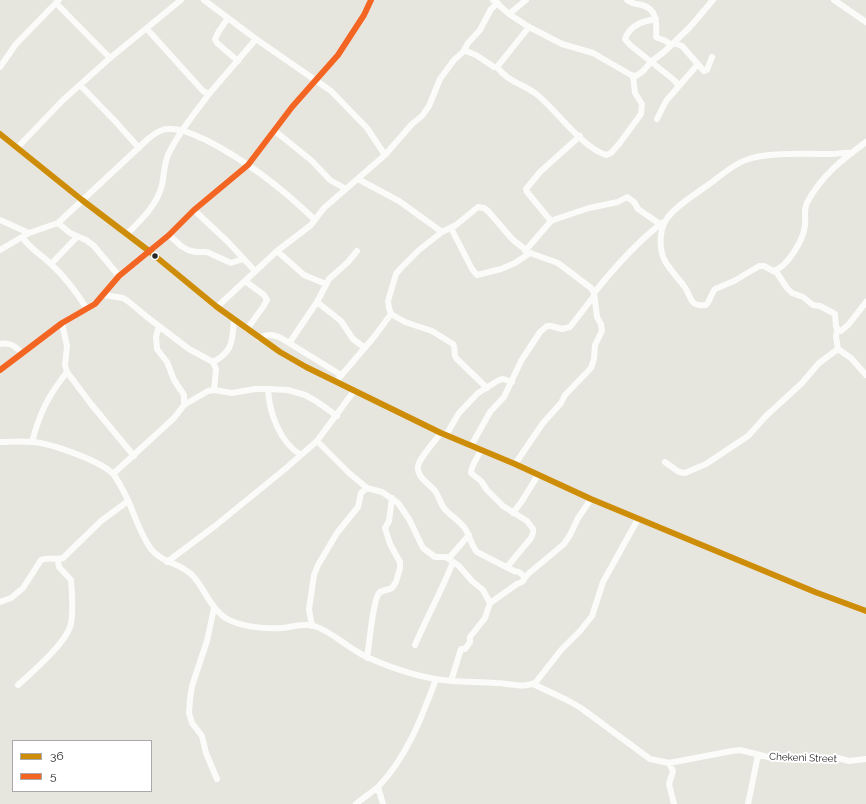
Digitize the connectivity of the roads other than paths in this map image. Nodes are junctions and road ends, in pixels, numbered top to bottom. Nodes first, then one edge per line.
1 (181, 0) edge
2 (204, 0) edge
3 (370, 0) edge
4 (526, 0) edge
5 (627, 0) edge
6 (714, 0) edge
7 (834, 0) edge
8 (57, 1) edge
9 (495, 2) edge
10 (509, 14) junction
11 (228, 18) junction
12 (656, 19) junction
13 (866, 22) edge
14 (529, 28) junction
15 (147, 29) junction
16 (256, 39) junction
17 (672, 44) junction
18 (463, 52) junction
19 (712, 57) dead end
20 (110, 58) junction
21 (238, 61) junction
22 (652, 61) junction
23 (698, 64) junction
24 (0, 67) edge
25 (497, 67) junction
26 (633, 76) junction
27 (316, 80) junction
28 (80, 85) junction
29 (679, 86) junction
30 (209, 94) junction
31 (657, 119) dead end
32 (183, 130) junction
33 (275, 131) junction
34 (0, 134) edge
35 (580, 136) junction
36 (866, 142) edge
37 (17, 148) junction
38 (139, 148) junction
39 (852, 153) junction
40 (385, 155) junction
41 (248, 165) junction
42 (358, 180) junction
43 (346, 189) junction
44 (82, 200) junction
45 (194, 210) junction
46 (0, 220) edge
47 (315, 220) junction
48 (551, 222) junction
49 (58, 223) junction
50 (663, 223) junction
51 (451, 228) junction
52 (442, 232) junction
53 (29, 233) junction
54 (127, 234) junction
55 (169, 235) junction
56 (22, 237) junction
57 (77, 237) junction
58 (0, 250) edge
59 (149, 251) junction
60 (277, 251) junction
61 (357, 251) dead end
62 (528, 252) junction
63 (243, 259) junction
64 (51, 264) junction
65 (255, 271) junction
66 (773, 271) junction
67 (119, 276) junction
68 (245, 281) junction
69 (326, 284) junction
70 (104, 295) junction
71 (594, 295) junction
72 (317, 302) junction
73 (866, 302) edge
74 (217, 307) junction
75 (87, 309) junction
76 (391, 314) junction
77 (234, 319) junction
78 (62, 322) junction
79 (159, 326) junction
80 (837, 328) junction
81 (247, 329) junction
82 (259, 338) junction
83 (290, 342) junction
84 (0, 344) edge
85 (365, 348) junction
86 (838, 349) junction
87 (22, 353) junction
88 (213, 362) junction
89 (0, 370) edge
90 (67, 372) junction
91 (341, 375) junction
92 (866, 375) edge
93 (336, 382) junction
94 (512, 382) junction
95 (487, 388) junction
96 (268, 389) junction
97 (214, 390) junction
98 (354, 391) junction
99 (184, 405) junction
100 (337, 416) junction
101 (444, 434) junction
102 (316, 441) junction
103 (0, 442) edge
104 (32, 442) junction
105 (470, 446) junction
106 (481, 450) junction
107 (302, 455) junction
108 (134, 456) junction
109 (665, 462) dead end
110 (514, 464) junction
111 (113, 474) junction
112 (538, 475) junction
113 (366, 488) junction
114 (392, 498) junction
115 (591, 500) junction
116 (128, 501) junction
117 (513, 513) junction
118 (638, 519) junction
119 (469, 535) junction
120 (58, 560) junction
121 (451, 560) junction
122 (167, 562) junction
123 (507, 567) junction
124 (525, 577) junction
125 (0, 602) edge
126 (490, 604) junction
127 (214, 608) junction
128 (866, 611) edge
129 (312, 626) junction
130 (415, 645) dead end
131 (367, 658) junction
132 (436, 679) junction
133 (451, 681) junction
134 (533, 684) junction
135 (18, 685) dead end
136 (758, 755) junction
137 (866, 760) edge
138 (669, 763) junction
139 (217, 779) dead end
140 (378, 786) junction
141 (356, 804) edge
142 (383, 804) edge
143 (674, 804) edge
144 (748, 804) edge

1 - 15 street
2 - 11 street
3 - 27 street
4 - 10 street
5 - 12 street
6 - 17 street
7 - 13 street
8 - 20 street
8 - 24 street
9 - 10 street
9 - 18 street
10 - 14 street
11 - 16 street
11 - 21 street
12 - 17 street
12 - 22 street
14 - 25 street
14 - 26 street
15 - 20 street
15 - 30 street
16 - 21 street
16 - 27 street
17 - 22 street
17 - 23 street
18 - 25 street
18 - 40 street
19 - 23 street
20 - 28 street
21 - 30 street
22 - 26 street
22 - 29 street
23 - 29 street
25 - 35 street
26 - 35 street
27 - 33 street
27 - 40 street
28 - 37 street
28 - 38 street
29 - 31 street
30 - 32 street
32 - 38 street
32 - 41 street
32 - 54 street
33 - 41 street
33 - 43 street
34 - 37 street
35 - 48 street
36 - 39 street
37 - 44 street
38 - 44 street
39 - 50 street
39 - 66 street
40 - 42 street
41 - 45 street
41 - 47 street
42 - 43 street
42 - 52 street
43 - 47 street
44 - 49 street
44 - 54 street
45 - 55 street
45 - 63 street
46 - 53 street
47 - 60 street
48 - 50 street
48 - 62 street
49 - 53 street
49 - 57 street
50 - 66 street
50 - 71 street
51 - 52 street
51 - 62 street
51 - 62 street
52 - 76 street
53 - 56 street
54 - 59 street
55 - 59 street
55 - 63 street
56 - 58 street
56 - 64 street
57 - 64 street
57 - 67 street
59 - 67 street
59 - 74 street
60 - 65 street
60 - 69 street
61 - 69 street
62 - 71 street
63 - 65 street
64 - 75 street
65 - 68 street
66 - 80 street
67 - 70 street
68 - 74 street
68 - 81 street
69 - 72 street
70 - 75 street
70 - 79 street
71 - 94 street
71 - 110 street
72 - 83 street
72 - 85 street
73 - 80 street
74 - 77 street
75 - 78 street
76 - 85 street
76 - 95 street
77 - 81 street
77 - 88 street
78 - 87 street
78 - 90 street
79 - 88 street
79 - 99 street
80 - 86 street
81 - 82 street
82 - 83 street
82 - 93 street
83 - 91 street
84 - 87 street
85 - 91 street
86 - 92 street
86 - 109 street
87 - 89 street
88 - 97 street
90 - 104 street
90 - 108 street
91 - 93 street
93 - 98 street
94 - 95 street
94 - 105 street
95 - 101 street
96 - 97 street
96 - 100 street
96 - 107 street
97 - 99 street
98 - 100 street
98 - 101 street
99 - 108 street
100 - 102 street
101 - 105 street
101 - 119 street
102 - 107 street
102 - 113 street
103 - 104 street
104 - 111 street
105 - 106 street
106 - 110 street
106 - 117 street
107 - 122 street
108 - 111 street
110 - 112 street
111 - 116 street
112 - 115 street
112 - 117 street
113 - 114 street
113 - 129 street
114 - 121 street
114 - 131 street
115 - 118 street
115 - 124 street
116 - 120 street
116 - 122 street
117 - 123 street
118 - 128 street
118 - 134 street
119 - 121 street
119 - 123 street
120 - 125 street
120 - 135 street
121 - 126 street
121 - 130 street
122 - 127 street
123 - 124 street
124 - 126 street
126 - 133 street
127 - 129 street
127 - 139 street
129 - 131 street
131 - 132 street
132 - 133 street
132 - 140 street
133 - 134 street
134 - 138 street
136 - 137 street, Chekeni Street
136 - 138 street, Chekeni Street
136 - 144 street
138 - 143 street
140 - 141 street
140 - 142 street

